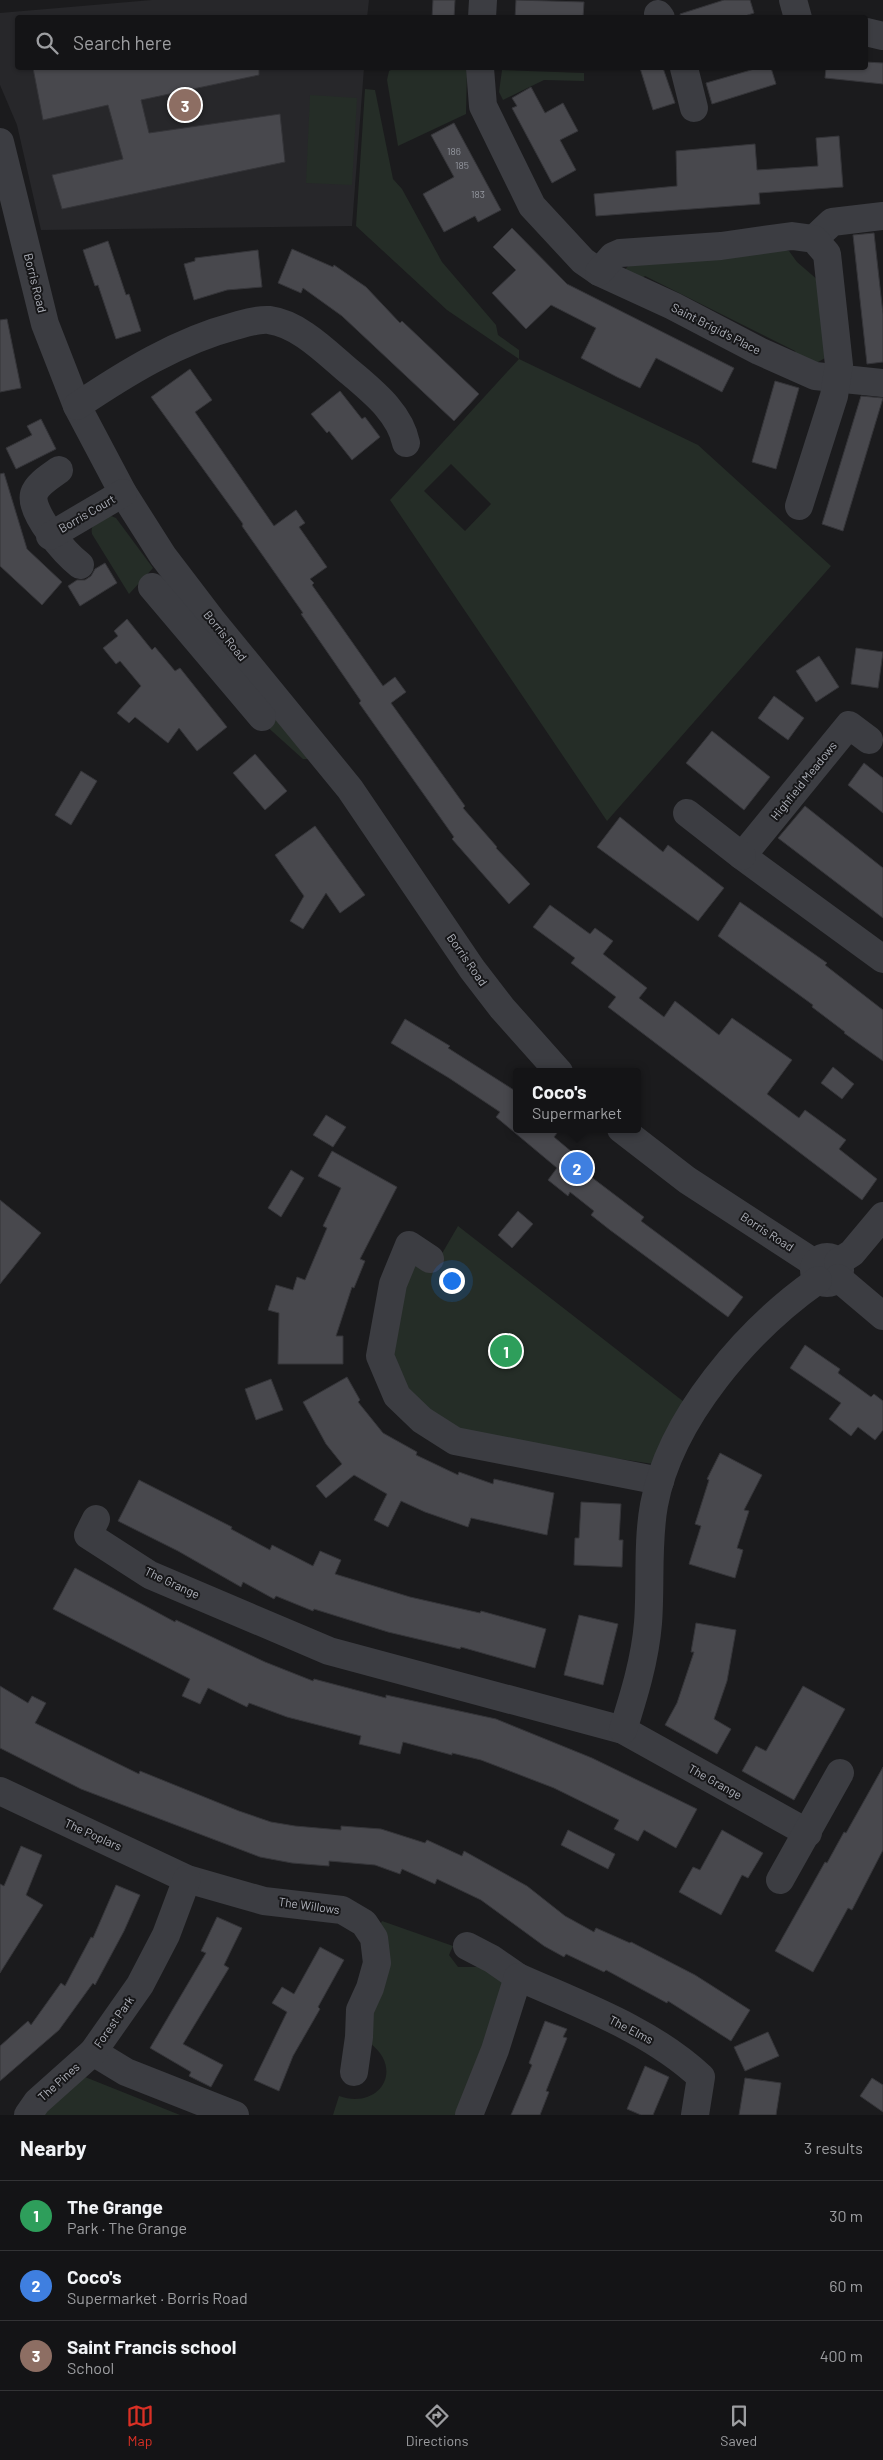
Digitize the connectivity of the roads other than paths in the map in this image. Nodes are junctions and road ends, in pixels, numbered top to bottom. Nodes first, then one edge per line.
1 (483, 0) edge
2 (793, 0) edge
3 (482, 15) edge
4 (797, 15) edge
5 (868, 32) edge
6 (883, 36) edge
7 (480, 70) edge
8 (686, 70) edge
9 (694, 108) dead end
10 (0, 142) edge
11 (883, 216) edge
12 (814, 239) junction
13 (599, 272) junction
14 (836, 379) junction
15 (883, 383) edge
16 (77, 406) junction
17 (406, 443) dead end
18 (59, 470) dead end
19 (123, 493) junction
20 (799, 506) dead end
21 (50, 536) junction
22 (80, 566) dead end
23 (152, 587) dead end
24 (215, 643) junction
25 (262, 717) dead end
26 (869, 740) dead end
27 (687, 813) dead end
28 (742, 856) junction
29 (883, 959) edge
30 (555, 1068) edge
31 (626, 1133) edge
32 (883, 1216) edge
33 (430, 1258) dead end
34 (827, 1271) junction
35 (883, 1316) edge
36 (660, 1481) junction
37 (96, 1519) dead end
38 (623, 1730) junction
39 (840, 1773) dead end
40 (0, 1791) edge
41 (808, 1833) junction
42 (187, 1878) junction
43 (780, 1880) dead end
44 (468, 1946) dead end
45 (518, 1977) junction
46 (93, 2052) junction
47 (354, 2072) dead end
48 (28, 2115) edge
49 (234, 2115) edge
50 (469, 2115) edge
51 (695, 2115) edge

1 - 3 street
2 - 4 street
5 - 6 street
7 - 13 street, Saint Brigid's Place
8 - 9 street
10 - 16 street, Borris Road
11 - 12 street
12 - 13 street
12 - 14 street
13 - 14 street, Saint Brigid's Place
14 - 15 street, Saint Brigid's Place
14 - 20 street
16 - 17 street
16 - 19 street, Borris Road
18 - 21 street, Borris Court
19 - 21 street, Borris Court
19 - 24 street, Borris Road
21 - 22 street, Borris Court
23 - 24 street
24 - 25 street
24 - 30 street, Borris Road
26 - 28 street, Highfield Meadows
27 - 28 street
28 - 29 street
31 - 34 street, Borris Road
32 - 34 street
33 - 36 street
34 - 35 street, Borris Road
34 - 36 street
36 - 38 street
37 - 38 street, The Grange
38 - 41 street, The Grange
39 - 41 street
40 - 42 street, The Poplars
41 - 43 street
42 - 46 street, Forest Park
42 - 47 street, The Willows
44 - 45 street, The Elms
45 - 50 street
45 - 51 street, The Elms
46 - 48 street, The Pines
46 - 49 street, Forest Park

